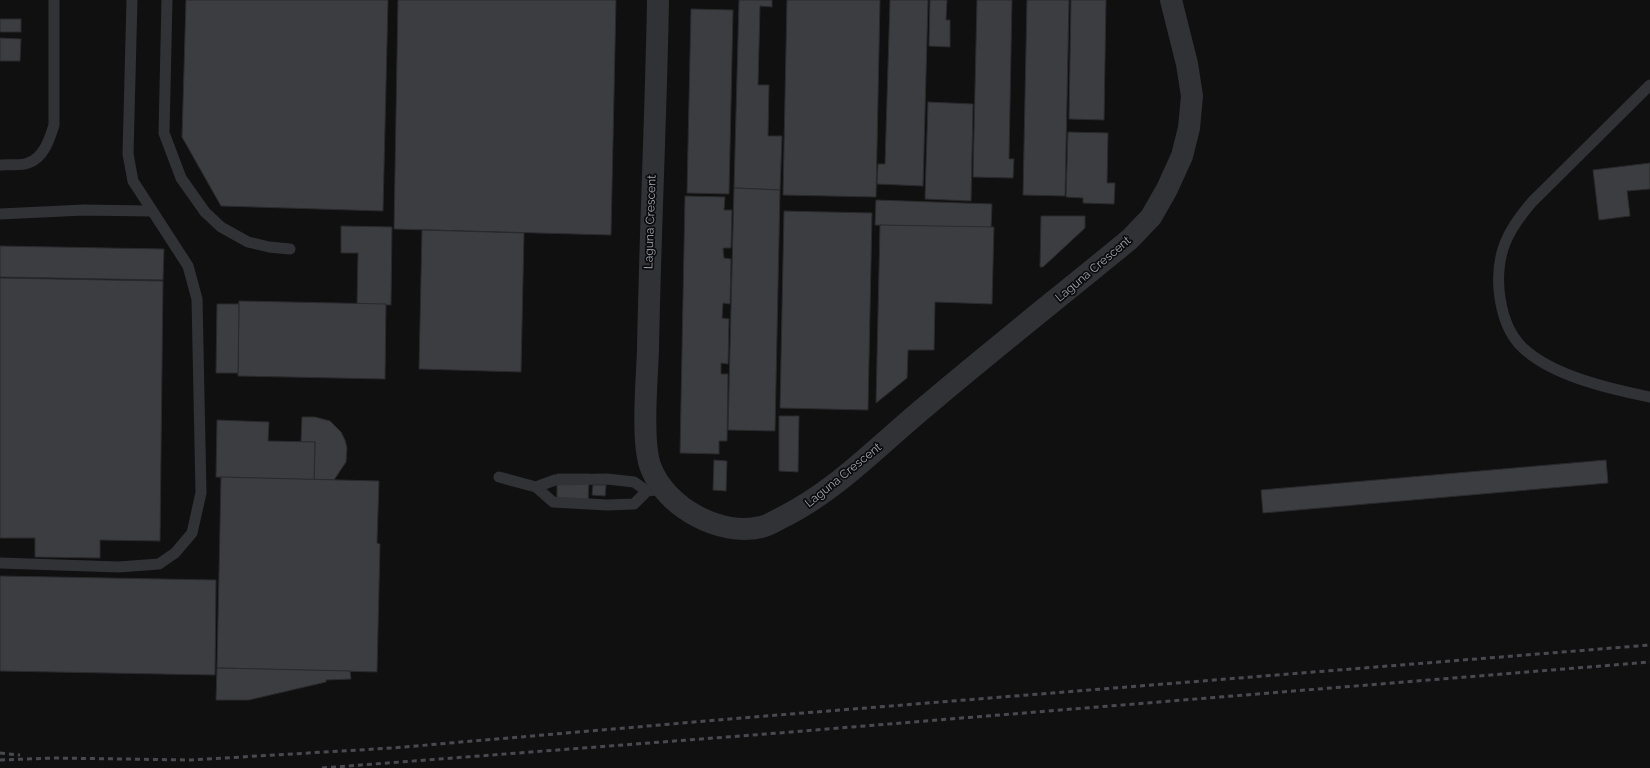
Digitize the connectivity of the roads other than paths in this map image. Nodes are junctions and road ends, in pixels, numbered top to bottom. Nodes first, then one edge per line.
1 (54, 0) edge
2 (132, 0) edge
3 (167, 0) edge
4 (658, 0) edge
5 (1171, 0) edge
6 (1650, 85) edge
7 (0, 165) edge
8 (152, 211) junction
9 (0, 214) edge
10 (290, 249) dead end
11 (1650, 397) edge
12 (500, 477) dead end
13 (536, 487) junction
14 (655, 490) junction
15 (0, 563) edge

1 - 7 lane
2 - 8 lane
3 - 10 lane
4 - 14 street, Laguna Crescent
5 - 14 street, Laguna Crescent
6 - 11 lane
8 - 9 lane
8 - 15 lane
12 - 13 lane
13 - 14 lane
13 - 14 lane

